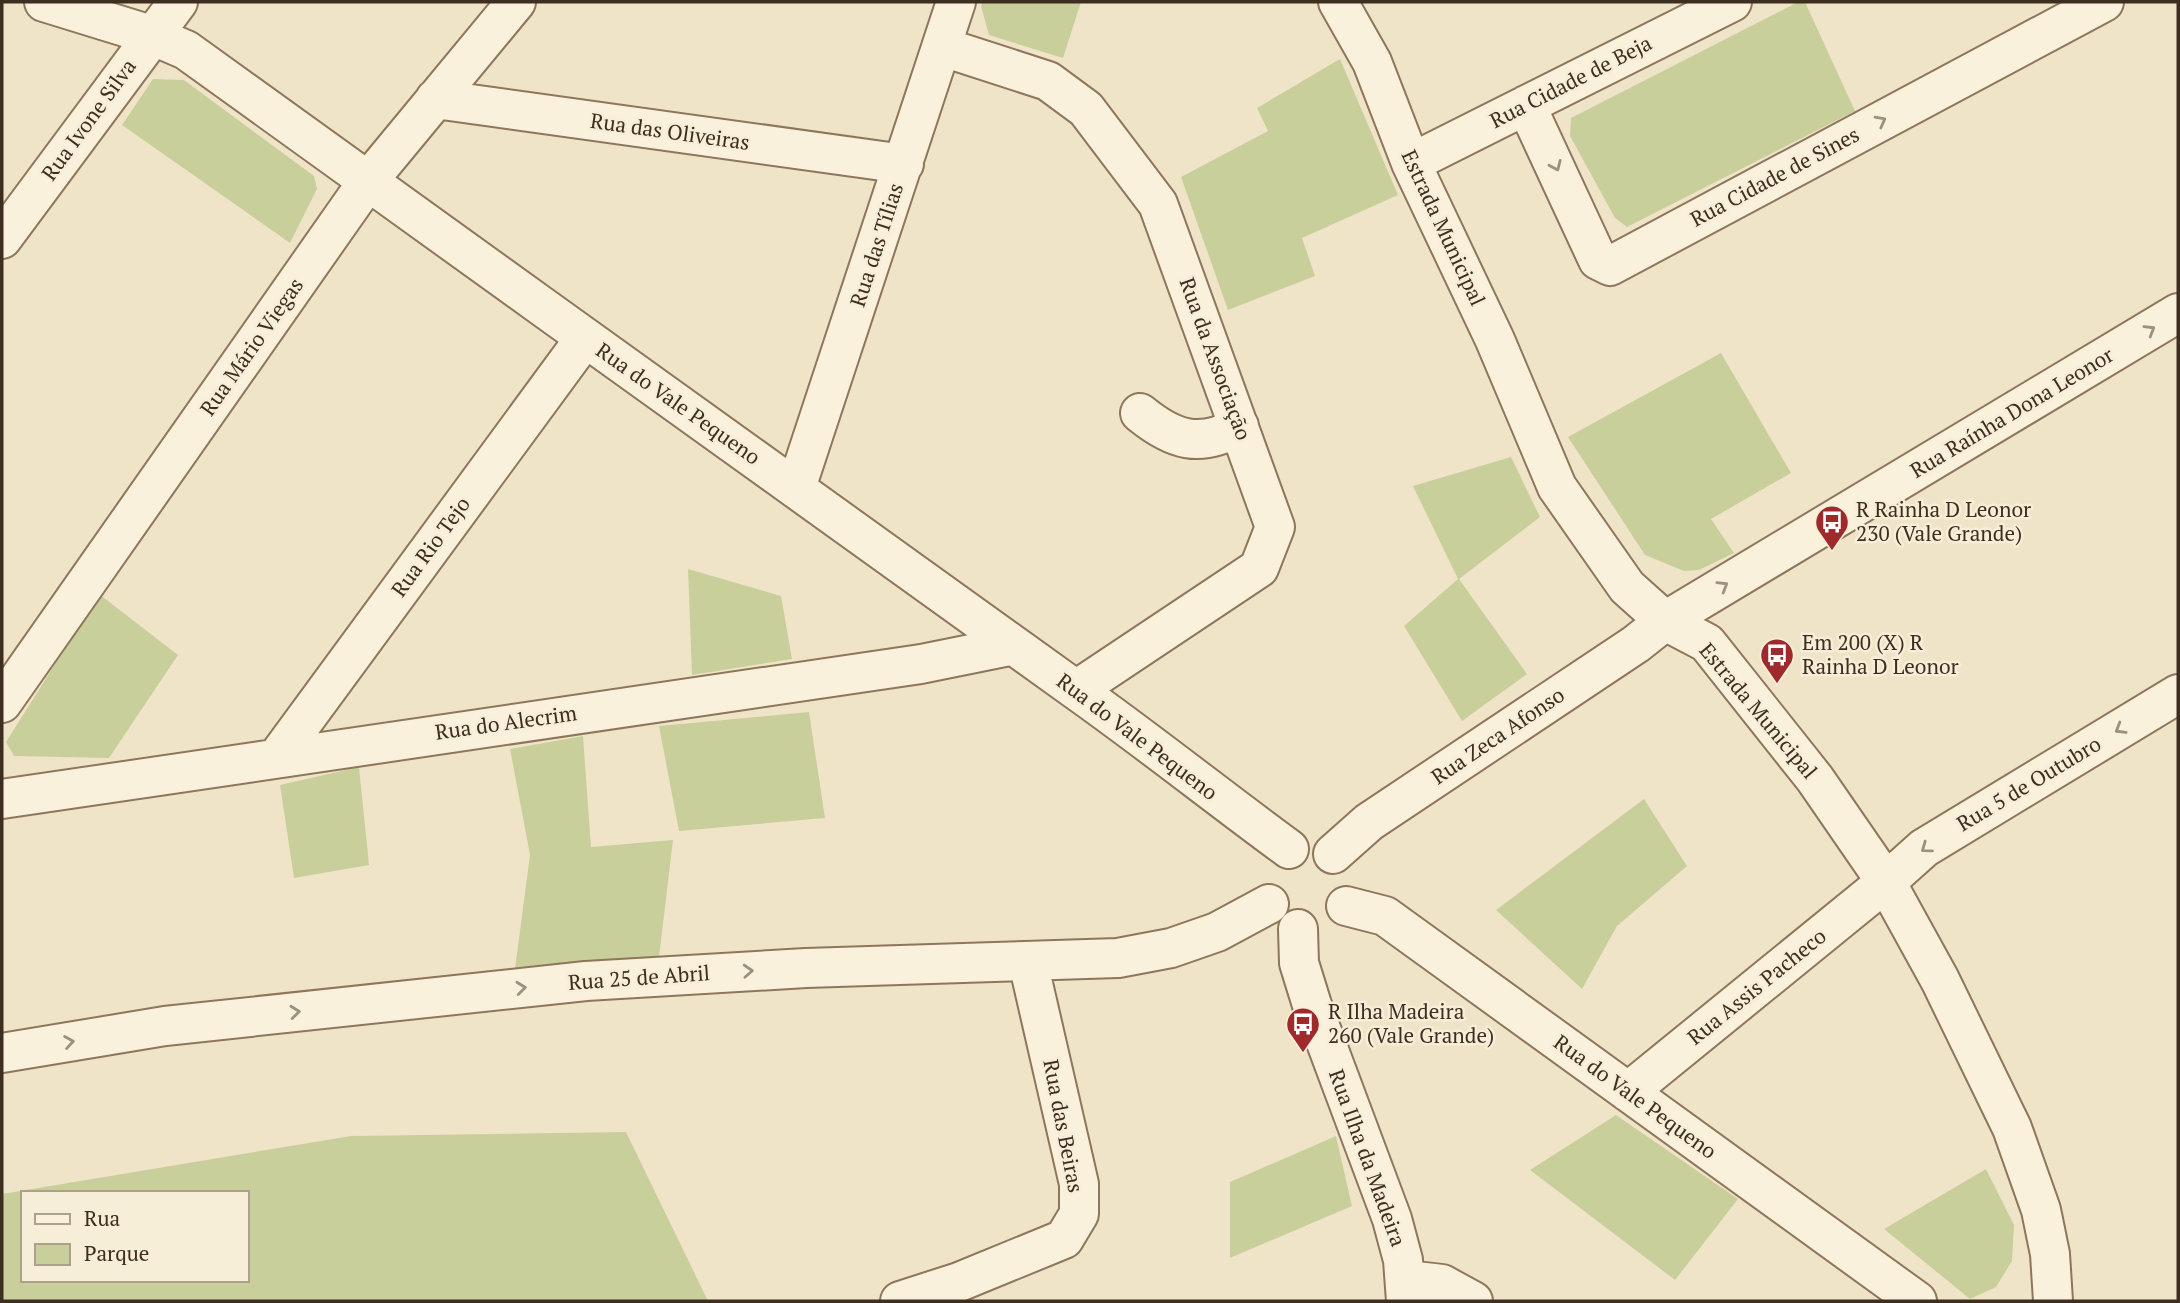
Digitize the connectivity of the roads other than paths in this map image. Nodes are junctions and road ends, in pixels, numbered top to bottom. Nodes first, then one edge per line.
1 (44, 2) edge
2 (178, 2) edge
3 (516, 2) edge
4 (956, 2) edge
5 (1338, 2) edge
6 (1732, 2) edge
7 (2104, 2) edge
8 (151, 35) junction
9 (943, 47) junction
10 (435, 99) junction
11 (1526, 105) junction
12 (1411, 163) junction
13 (904, 164) junction
14 (369, 181) junction
15 (2, 239) edge
16 (2178, 313) edge
17 (585, 338) junction
18 (1140, 413) dead end
19 (1239, 426) junction
20 (796, 488) junction
21 (1665, 621) junction
22 (1010, 646) junction
23 (1076, 690) junction
24 (2178, 694) edge
25 (2, 703) edge
26 (278, 756) junction
27 (2, 799) edge
28 (1289, 849) junction
29 (1333, 854) junction
30 (1886, 882) junction
31 (1269, 904) junction
32 (1346, 906) junction
33 (1298, 929) junction
34 (1028, 962) junction
35 (2, 1053) edge
36 (1628, 1092) junction
37 (1407, 1291) edge
38 (962, 1292) edge
39 (900, 1301) edge
40 (1473, 1301) edge
41 (1917, 1301) edge
42 (2053, 1301) edge

1 - 8 street, Rua do Vale Pequeno
2 - 8 street, Rua Ivone Silva
3 - 10 street, Rua Mário Viegas
4 - 9 street, Rua das Tílias
5 - 12 street, Estrada Municipal
6 - 11 street, Rua Cidade de Beja
11 -> 7 street, Rua Cidade de Sines
8 - 14 street, Rua do Vale Pequeno
8 - 15 street, Rua Ivone Silva
9 - 13 street, Rua das Tílias
9 - 19 street, Rua da Associação
10 - 13 street, Rua das Oliveiras
10 - 14 street, Rua Mário Viegas
11 - 12 street, Rua Cidade de Beja
12 - 21 street, Estrada Municipal
13 - 20 street, Rua das Tílias
14 - 17 street, Rua do Vale Pequeno
14 - 25 street, Rua Mário Viegas
21 -> 16 street, Rua Raínha Dona Leonor
17 - 20 street, Rua do Vale Pequeno
17 - 26 street, Rua Rio Tejo
18 - 19 street
19 - 23 street, Rua da Associação
20 - 22 street, Rua do Vale Pequeno
21 - 29 street, Rua Zeca Afonso
21 - 30 street, Estrada Municipal
22 - 23 street, Rua do Vale Pequeno
22 - 26 street, Rua do Alecrim
23 - 28 street, Rua do Vale Pequeno
24 -> 30 street, Rua 5 de Outubro
26 - 27 street, Rua do Alecrim
28 - 29 street
28 - 31 street
29 - 32 street
30 - 36 street, Rua Assis Pacheco
30 - 42 street, Estrada Municipal
31 - 33 street
31 - 34 street, Rua 25 de Abril
32 - 33 street
32 - 36 street, Rua do Vale Pequeno
33 - 37 street, Rua Ilha da Madeira
35 -> 34 street, Rua 25 de Abril
34 - 38 street, Rua das Beiras
36 - 41 street, Rua do Vale Pequeno
37 - 40 street, Rua Ilha da Madeira
38 - 39 street, Rua das Beiras

